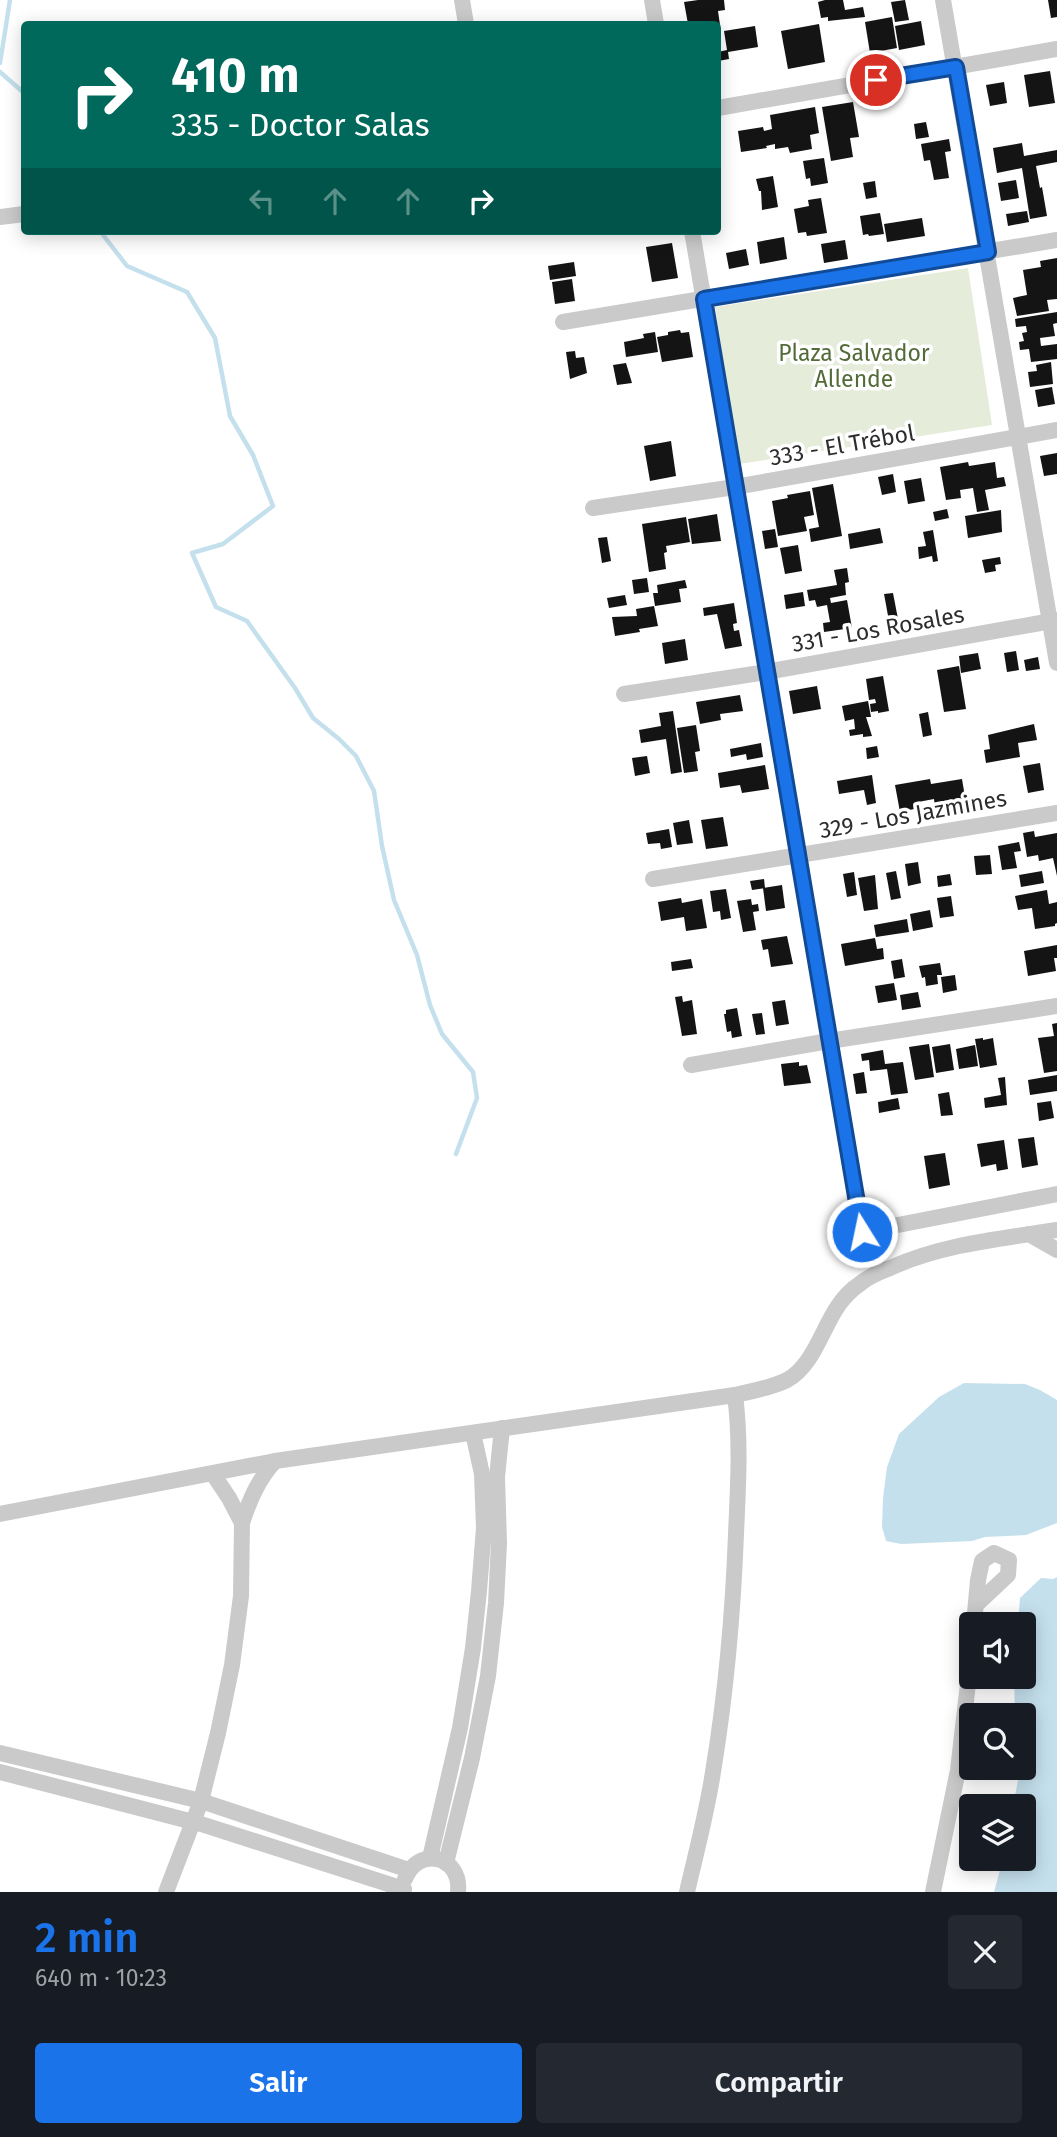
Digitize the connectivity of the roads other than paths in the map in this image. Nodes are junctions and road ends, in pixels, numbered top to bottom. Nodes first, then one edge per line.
1 (462, 0) edge
2 (652, 0) edge
3 (943, 0) edge
4 (466, 21) edge
5 (656, 21) edge
6 (1057, 49) edge
7 (956, 67) junction
8 (721, 107) edge
9 (21, 214) edge
10 (0, 217) edge
11 (693, 235) edge
12 (1057, 240) edge
13 (988, 252) junction
14 (704, 299) junction
15 (563, 322) dead end
16 (1057, 430) edge
17 (1019, 438) junction
18 (735, 487) junction
19 (593, 508) dead end
20 (1053, 621) edge
21 (1057, 663) edge
22 (766, 672) junction
23 (624, 694) dead end
24 (1057, 813) edge
25 (799, 856) junction
26 (653, 879) dead end
27 (1057, 1006) edge
28 (829, 1041) junction
29 (691, 1065) dead end
30 (1057, 1194) edge
31 (1057, 1230) edge
32 (1029, 1234) junction
33 (1057, 1250) edge
34 (735, 1395) junction
35 (502, 1428) junction
36 (473, 1433) junction
37 (275, 1461) junction
38 (213, 1474) junction
39 (0, 1514) edge
40 (242, 1523) junction
41 (976, 1605) dead end
42 (975, 1612) edge
43 (967, 1689) edge
44 (0, 1753) edge
45 (0, 1772) edge
46 (201, 1801) junction
47 (193, 1822) junction
48 (438, 1861) junction
49 (409, 1870) junction
50 (404, 1891) edge
51 (462, 1891) edge
52 (166, 1892) edge
53 (687, 1892) edge
54 (933, 1892) edge

1 - 4 street
2 - 5 street
3 - 7 street
6 - 7 street
7 - 8 street
7 - 13 street
9 - 10 street
11 - 14 street
12 - 13 street
13 - 14 street
13 - 17 street
14 - 15 street
14 - 18 street
16 - 17 street, 333 - El Trébol
17 - 18 street, 333 - El Trébol
17 - 20 street
18 - 19 street, 333 - El Trébol
18 - 22 street
20 - 21 street
20 - 22 street, 331 - Los Rosales
22 - 23 street, 331 - Los Rosales
22 - 25 street
24 - 25 street, 329 - Los Jazmines
25 - 26 street, 329 - Los Jazmines
25 - 28 street
27 - 28 street
28 - 29 street
28 - 30 street
31 - 32 street
32 - 33 street
32 - 34 street
34 - 35 street
34 - 53 street
35 - 36 street
35 - 48 street
36 - 37 street
36 - 48 street
37 - 38 street
37 - 40 street
38 - 39 street
38 - 40 street
40 - 46 street
41 - 42 street
43 - 54 street
44 - 46 street
45 - 47 street
46 - 47 street
46 - 49 street
47 - 50 street
47 - 52 street
48 - 49 street
48 - 51 street
49 - 50 street

